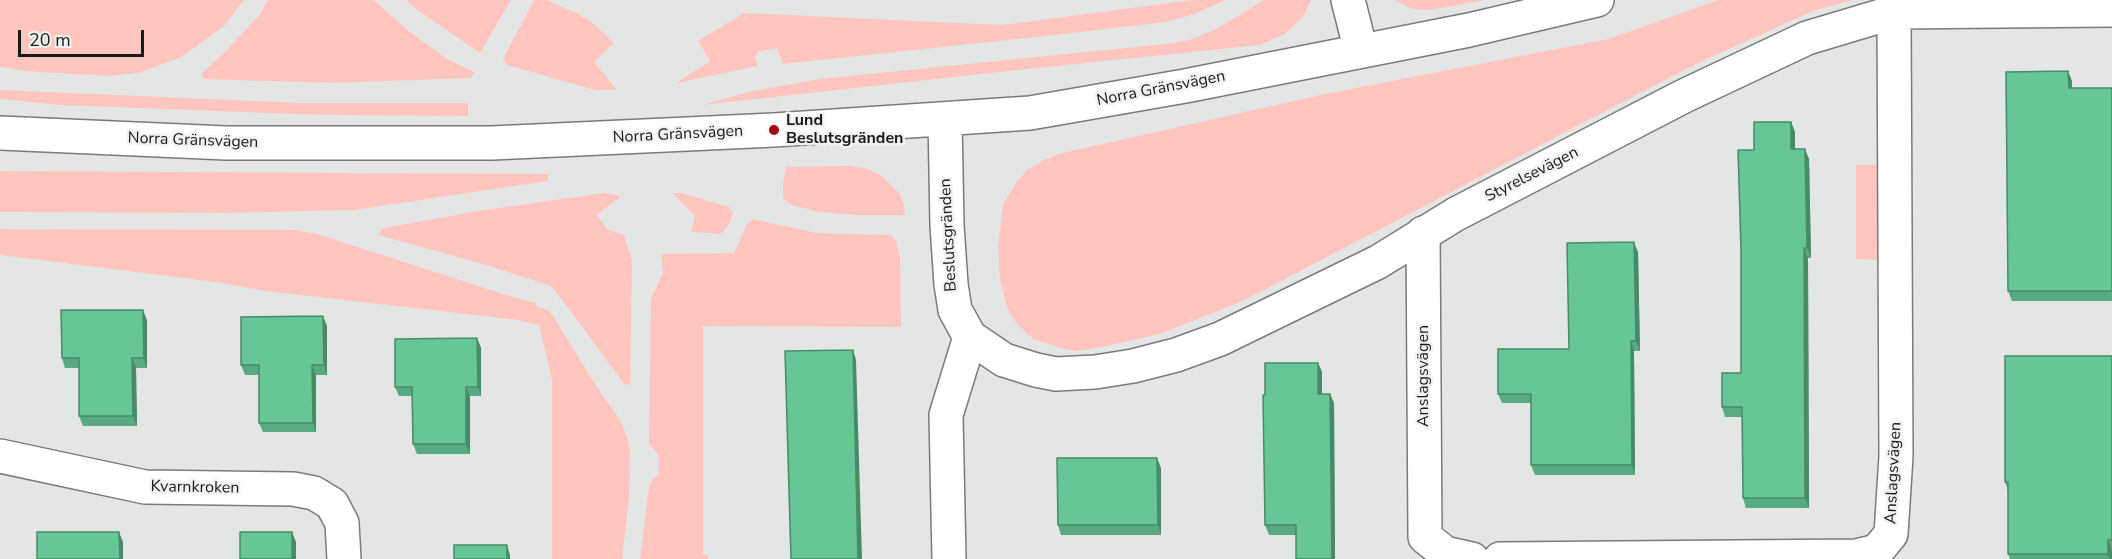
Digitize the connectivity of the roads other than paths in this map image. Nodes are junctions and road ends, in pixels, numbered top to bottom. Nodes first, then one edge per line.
1 (1348, 0) edge
2 (1597, 0) edge
3 (2112, 10) edge
4 (1894, 12) junction
5 (1361, 51) junction
6 (945, 119) junction
7 (0, 133) edge
8 (1424, 233) junction
9 (970, 337) junction
10 (0, 456) edge
11 (344, 559) edge
12 (949, 559) edge
13 (1472, 559) edge
14 (1500, 559) edge

1 - 5 street
2 - 5 street, Norra Gränsvägen
3 - 4 street, Styrelsevägen
4 - 8 street, Styrelsevägen
4 - 14 street, Anslagsvägen
5 - 6 street, Norra Gränsvägen
6 - 7 street, Norra Gränsvägen
6 - 9 street, Beslutsgränden
8 - 9 street, Styrelsevägen
8 - 13 street, Anslagsvägen
9 - 12 street
10 - 11 street, Kvarnkroken

